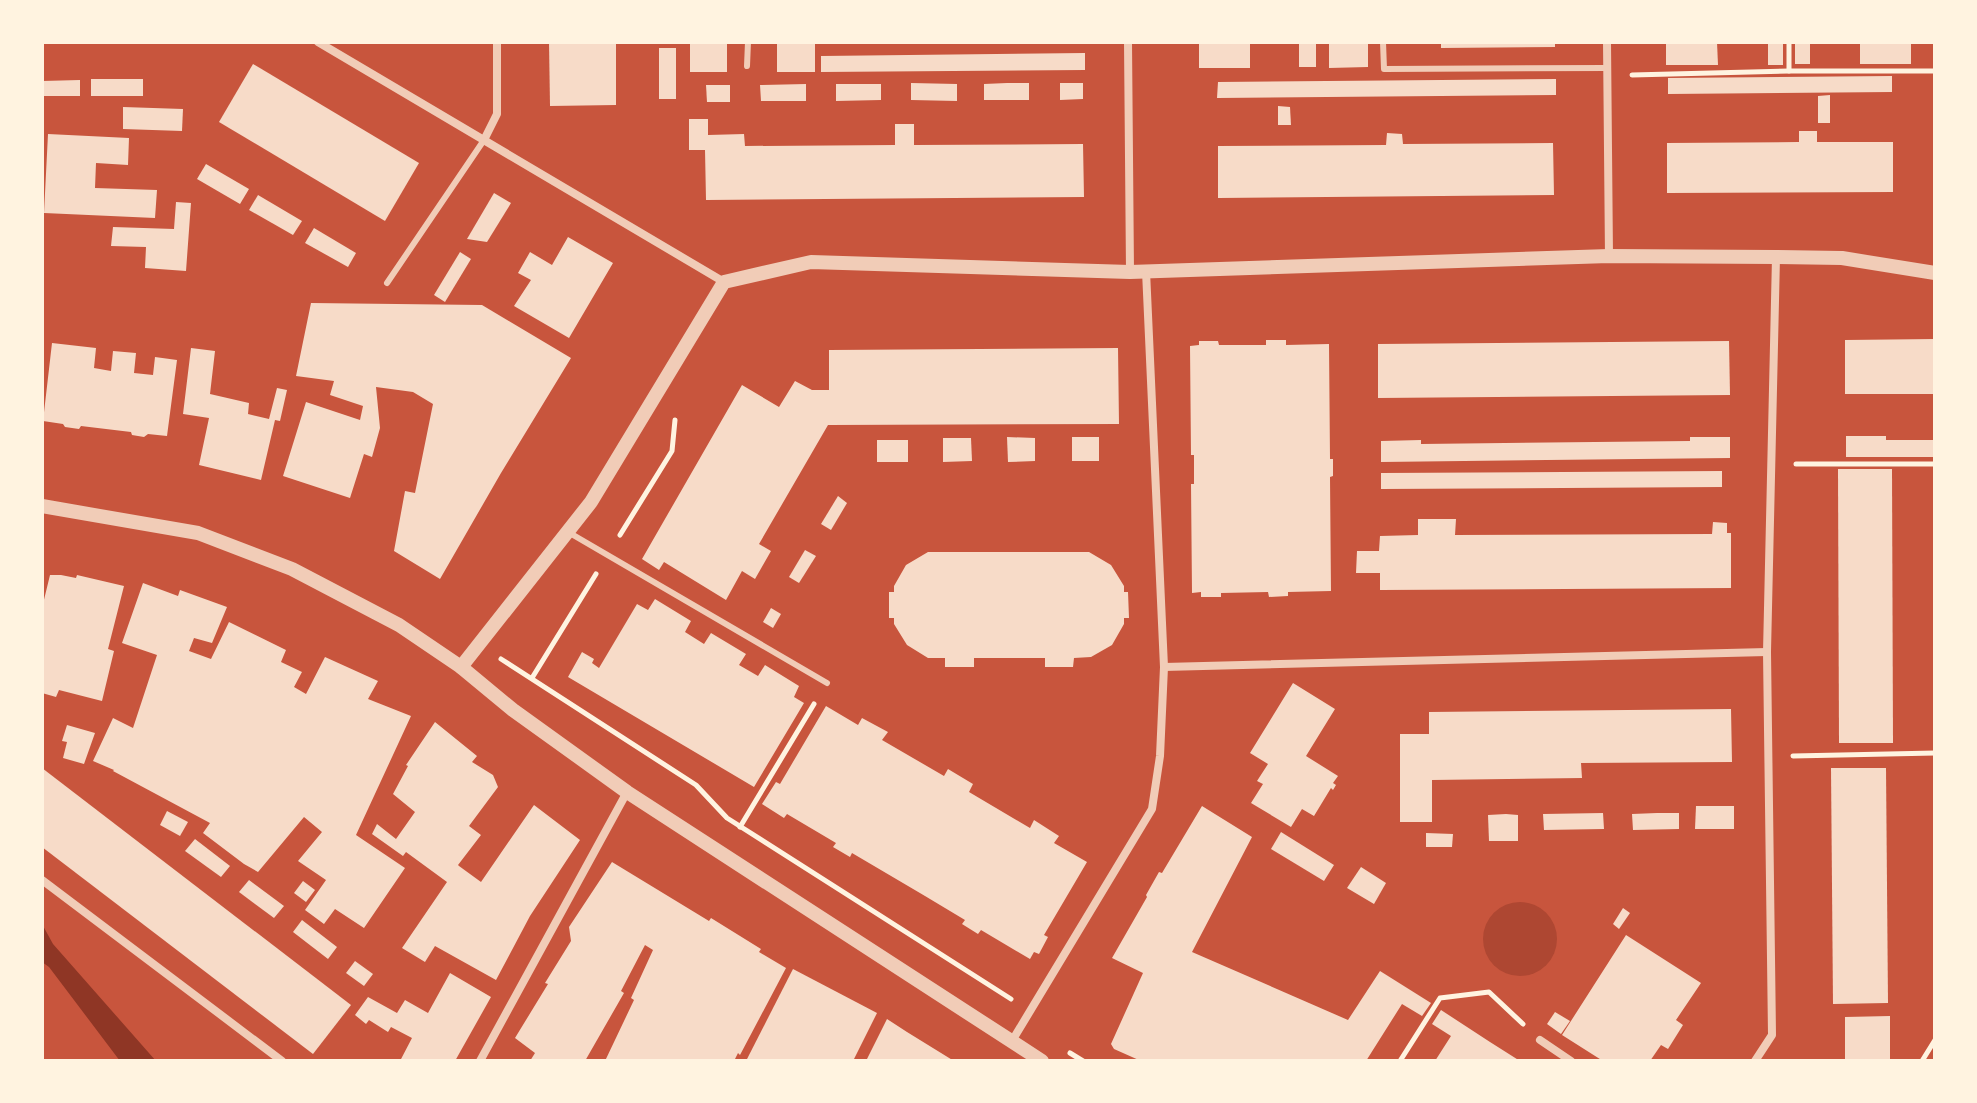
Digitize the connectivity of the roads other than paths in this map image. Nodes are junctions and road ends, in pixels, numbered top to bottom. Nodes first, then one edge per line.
1 (318, 42) edge
2 (497, 42) edge
3 (748, 42) edge
4 (1128, 42) edge
5 (1383, 42) edge
6 (1607, 42) edge
7 (747, 66) dead end
8 (1607, 72) junction
9 (484, 140) junction
10 (1609, 256) junction
11 (1776, 257) junction
12 (1146, 271) junction
13 (1130, 272) junction
14 (1935, 273) edge
15 (724, 282) junction
16 (387, 283) dead end
17 (42, 506) edge
18 (567, 532) junction
19 (1767, 652) junction
20 (461, 667) junction
21 (1164, 667) junction
22 (827, 683) road end
23 (627, 792) junction
24 (42, 880) edge
25 (1540, 1040) road end
26 (1012, 1041) junction
27 (282, 1061) edge
28 (480, 1061) edge
29 (1042, 1061) edge
30 (1571, 1061) edge
31 (1755, 1061) edge

1 - 9 street
2 - 9 street
3 - 7 lane
4 - 13 street
5 - 8 lane
6 - 8 street
8 - 10 street
9 - 15 street
9 - 16 lane
10 - 11 street
10 - 12 street
11 - 14 street
11 - 19 street
12 - 13 street
12 - 21 street
13 - 15 street
15 - 18 street
17 - 20 street
18 - 20 street
18 - 22 lane
19 - 21 street
19 - 31 street
20 - 23 street
21 - 26 street
23 - 26 street
23 - 28 street
24 - 27 street
25 - 30 street
26 - 29 street

